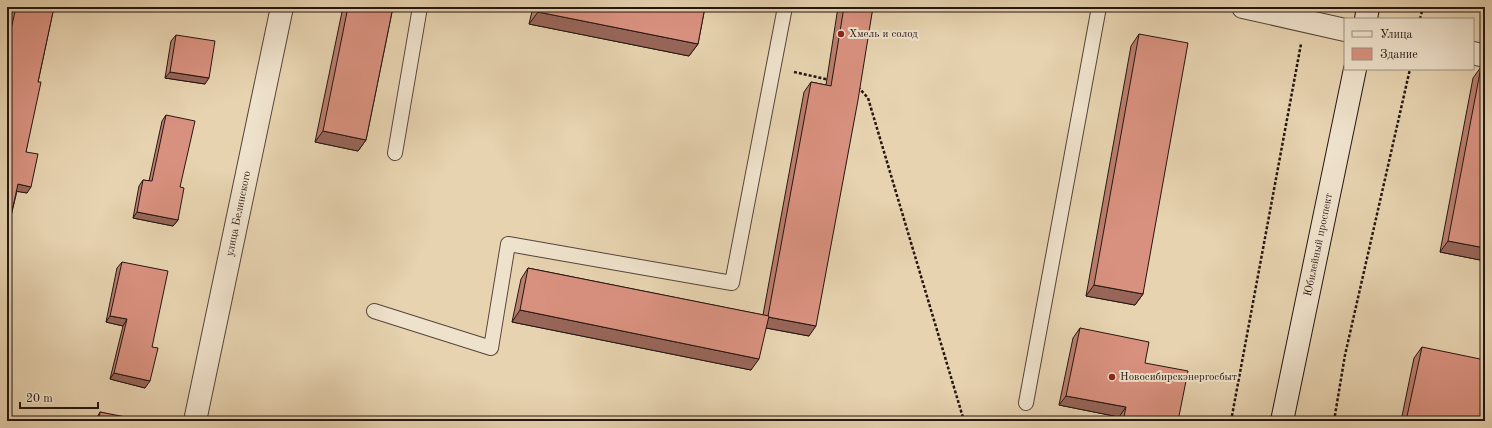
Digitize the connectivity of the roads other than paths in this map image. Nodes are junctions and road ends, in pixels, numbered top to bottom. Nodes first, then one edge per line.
1 (282, 7) edge
2 (420, 7) edge
3 (785, 7) edge
4 (1099, 7) edge
5 (1368, 7) edge
6 (1256, 8) edge
7 (1366, 18) edge
8 (1344, 30) edge
9 (1474, 53) edge
10 (1485, 56) edge
11 (1356, 70) edge
12 (396, 153) dead end
13 (374, 312) dead end
14 (1026, 403) dead end
15 (195, 421) edge
16 (1282, 421) edge

1 - 15 street, улица Белинского
2 - 12 lane
3 - 13 lane
4 - 14 lane
5 - 7 street
6 - 8 street
9 - 10 street
11 - 16 street, Юбилейный проспект

